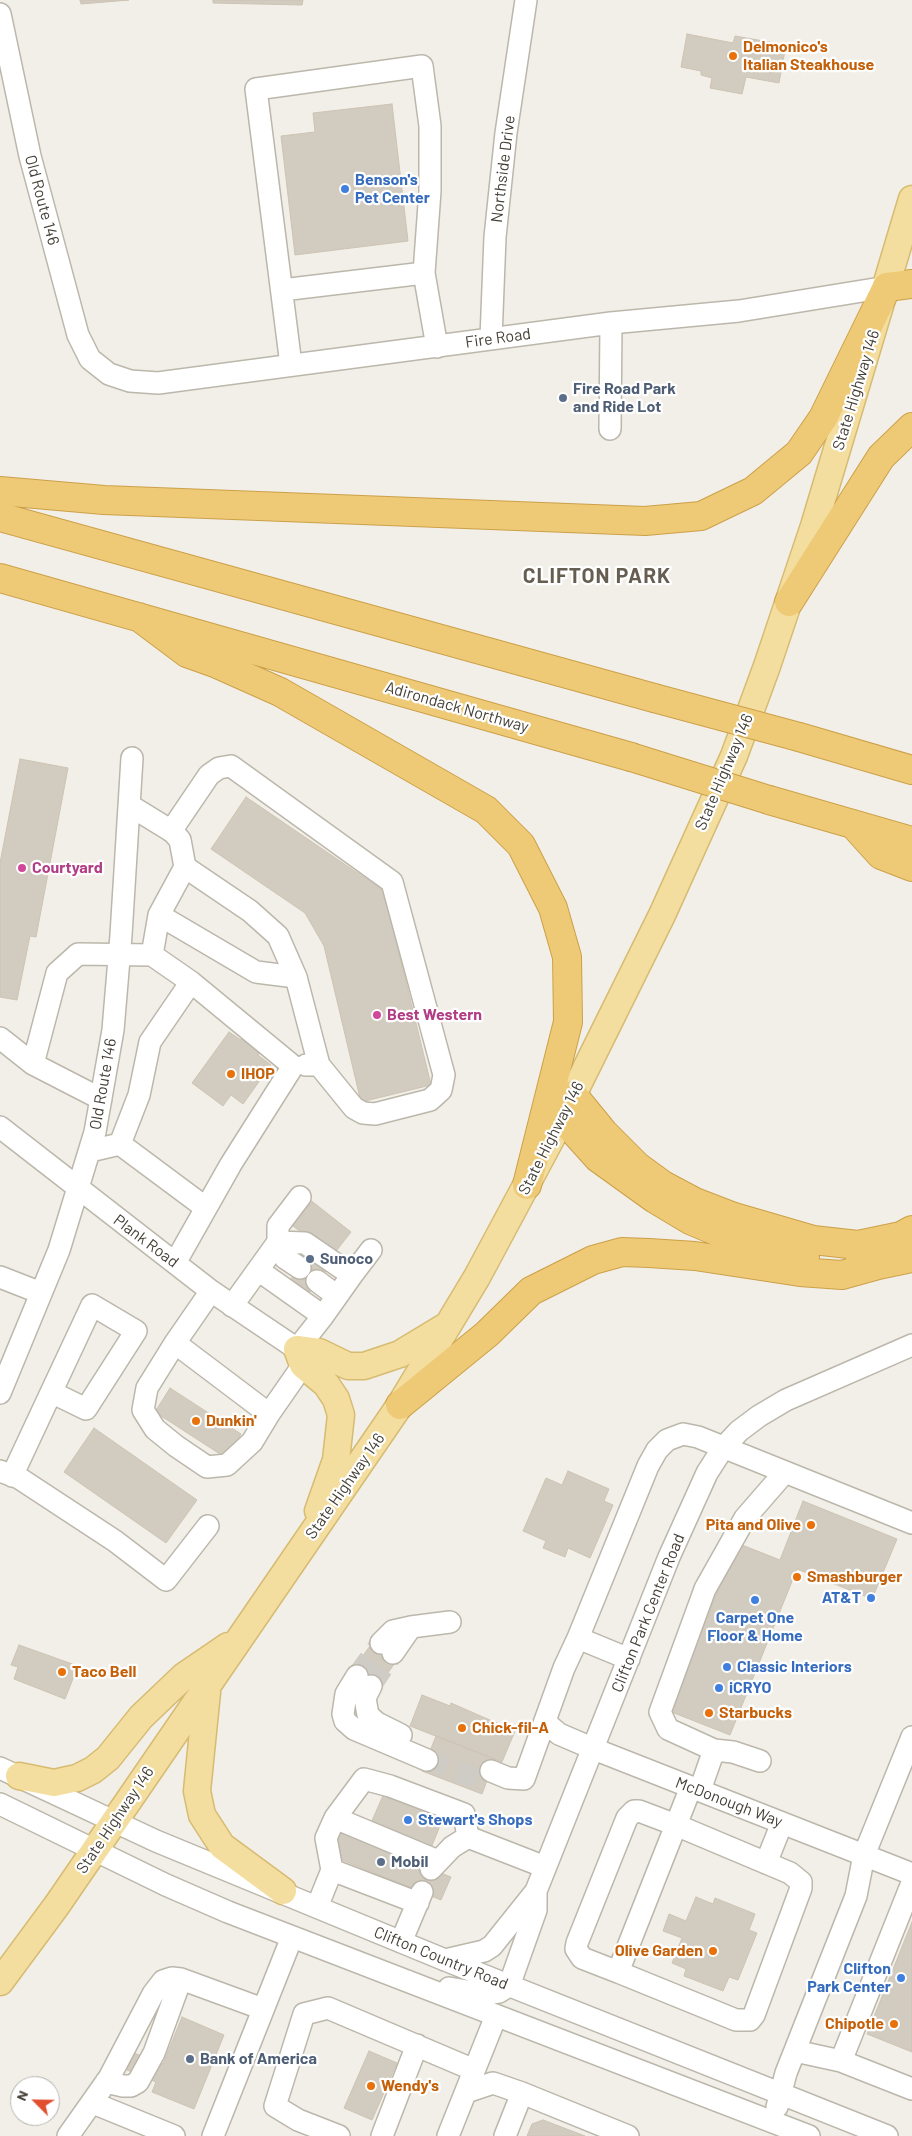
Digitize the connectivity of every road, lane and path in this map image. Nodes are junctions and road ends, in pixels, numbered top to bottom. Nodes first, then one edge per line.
1 (526, 0) edge
2 (0, 14) edge
3 (912, 199) edge
4 (424, 273) junction
5 (899, 285) edge
6 (282, 290) junction
7 (611, 323) junction
8 (491, 338) junction
9 (437, 347) junction
10 (291, 365) junction
11 (109, 374) joint
12 (912, 427) edge
13 (610, 429) dead end
14 (0, 491) edge
15 (0, 517) edge
16 (0, 578) edge
17 (789, 602) junction
18 (139, 617) junction
19 (835, 747) junction
20 (132, 758) dead end
21 (912, 761) edge
22 (912, 770) edge
23 (129, 805) junction
24 (853, 824) junction
25 (171, 831) junction
26 (912, 841) edge
27 (184, 867) junction
28 (912, 867) edge
29 (159, 915) junction
30 (152, 954) junction
31 (119, 956) junction
32 (296, 977) junction
33 (192, 982) junction
34 (0, 1038) edge
35 (33, 1064) junction
36 (319, 1065) junction
37 (293, 1066) junction
38 (101, 1099) junction
39 (567, 1106) junction
40 (0, 1127) edge
41 (120, 1144) junction
42 (90, 1151) junction
43 (527, 1185) junction
44 (78, 1190) junction
45 (300, 1197) dead end
46 (206, 1208) junction
47 (912, 1230) edge
48 (278, 1242) junction
49 (370, 1250) dead end
50 (912, 1258) edge
51 (175, 1263) junction
52 (878, 1265) junction
53 (300, 1268) dead end
54 (258, 1270) junction
55 (352, 1275) junction
56 (0, 1276) edge
57 (317, 1281) dead end
58 (212, 1291) junction
59 (41, 1293) junction
60 (337, 1296) junction
61 (232, 1306) junction
62 (323, 1316) junction
63 (451, 1322) junction
64 (175, 1343) junction
65 (912, 1345) edge
66 (300, 1357) junction
67 (0, 1393) edge
68 (53, 1393) junction
69 (400, 1404) junction
70 (269, 1414) junction
71 (723, 1448) junction
72 (785, 1472) junction
73 (6, 1473) edge
74 (912, 1523) edge
75 (208, 1526) dead end
76 (309, 1538) junction
77 (450, 1622) dead end
78 (578, 1638) junction
79 (239, 1639) junction
80 (387, 1648) tunnel mouth
81 (629, 1659) junction
82 (364, 1681) tunnel mouth
83 (208, 1686) junction
84 (545, 1722) junction
85 (912, 1737) edge
86 (594, 1749) junction
87 (714, 1750) junction
88 (429, 1754) tunnel mouth
89 (760, 1761) dead end
90 (10, 1772) edge
91 (488, 1776) tunnel mouth
92 (696, 1789) junction
93 (0, 1804) edge
94 (335, 1818) junction
95 (113, 1821) junction
96 (782, 1823) junction
97 (676, 1825) junction
98 (468, 1837) junction
99 (94, 1849) junction
100 (864, 1855) junction
101 (766, 1863) junction
102 (545, 1867) junction
103 (332, 1870) junction
104 (912, 1874) edge
105 (912, 1883) edge
106 (283, 1891) junction
107 (536, 1891) junction
108 (317, 1907) junction
109 (292, 1937) junction
110 (402, 1942) junction
111 (445, 1960) junction
112 (618, 1972) junction
113 (181, 1979) junction
114 (0, 1982) edge
115 (421, 1986) junction
116 (509, 1986) junction
117 (263, 2009) junction
118 (496, 2016) junction
119 (417, 2044) junction
120 (795, 2051) junction
121 (841, 2061) junction
122 (474, 2070) junction
123 (106, 2082) junction
124 (912, 2088) edge
125 (466, 2092) junction
126 (522, 2093) junction
127 (781, 2094) junction
128 (93, 2103) junction
129 (770, 2129) edge
130 (68, 2136) edge
131 (174, 2136) edge
132 (213, 2136) edge
133 (339, 2136) edge
134 (382, 2136) edge
135 (448, 2136) edge
136 (505, 2136) edge
137 (628, 2136) edge
138 (809, 2136) edge
139 (887, 2136) edge

1 - 8 street, Northside Drive
2 - 11 street, Old Route 146
3 - 5 main road, State Highway 146
4 - 6 street
4 - 6 street
4 - 9 street
5 - 7 street, Fire Road
5 - 14 highway
5 - 17 main road, State Highway 146
6 - 10 street
7 - 8 street, Fire Road
7 - 13 street
8 - 9 street, Fire Road
9 - 10 street, Fire Road
10 - 11 street, Fire Road
12 - 17 highway
15 - 19 highway, bridge
16 - 18 highway, Adirondack Northway
17 - 39 main road, State Highway 146
18 - 24 highway, Adirondack Northway, bridge
18 - 43 highway
19 - 21 highway
19 - 22 highway
20 - 23 street, Old Route 146
23 - 25 street
23 - 31 street, Old Route 146
24 - 26 highway, Adirondack Northway
24 - 28 highway
25 - 27 street
25 - 36 street
27 - 29 street
27 - 32 street
29 - 30 street
29 - 32 street
30 - 31 street
30 - 33 street
31 - 35 street
31 - 38 street, Old Route 146
32 - 36 street
33 - 37 street
33 - 41 street
34 - 35 street
35 - 38 street
36 - 37 street
37 - 46 street
38 - 42 street, Old Route 146
39 - 43 main road, State Highway 146
39 - 47 highway
39 - 52 highway
40 - 44 street, Plank Road
41 - 42 street
41 - 46 street
42 - 44 street, Old Route 146
43 - 63 main road, State Highway 146
44 - 51 street, Plank Road
44 - 59 street, Old Route 146
45 - 48 street
46 - 51 street
48 - 53 street
48 - 54 street
48 - 55 street
49 - 55 street
50 - 52 highway
51 - 58 street, Plank Road
52 - 69 highway
54 - 61 street
54 - 62 street
55 - 60 street
56 - 59 street
57 - 60 street
58 - 61 street, Plank Road
58 - 64 street
59 - 67 street, Old Route 146
60 - 62 street
61 - 66 street, Plank Road
62 - 66 street
63 - 66 main road
63 - 69 main road, State Highway 146
64 - 70 street
64 - 70 street
65 - 71 street, Clifton Park Center Road
66 - 70 street
66 - 76 main road
68 - 68 street
68 - 73 street
69 - 76 main road, State Highway 146
71 - 72 street
71 - 78 street
71 - 81 street, Clifton Park Center Road
72 - 74 street
72 - 87 street
73 - 75 street
76 - 79 main road, State Highway 146
77 - 80 street
78 - 81 street
78 - 84 street
79 - 83 main road, State Highway 146
79 - 90 main road
81 - 86 street, Clifton Park Center Road
82 - 88 street
83 - 95 main road, State Highway 146
83 - 106 main road
84 - 86 street, McDonough Way
84 - 91 street
85 - 100 street
86 - 92 street, McDonough Way
86 - 102 street, Clifton Park Center Road
87 - 89 street
87 - 92 street
90 - 95 street, Clifton Country Road
92 - 96 street, McDonough Way
92 - 97 street
93 - 99 street, Clifton Country Road
94 - 98 street
94 - 98 street
94 - 103 street
95 - 99 main road, State Highway 146
95 - 106 street, Clifton Country Road
96 - 100 street, McDonough Way
96 - 101 street
97 - 101 street
97 - 112 street
97 - 112 street
98 - 102 street
99 - 109 street, Clifton Country Road
99 - 114 main road, State Highway 146
100 - 104 street, McDonough Way
100 - 120 street
101 - 112 street
102 - 107 street, Clifton Park Center Road
103 - 108 street
103 - 110 street
105 - 121 street
106 - 108 street, Clifton Country Road
107 - 111 street
107 - 116 street, Clifton Park Center Road
108 - 110 street, Clifton Country Road
109 - 115 street, Clifton Country Road
109 - 117 street
110 - 111 street, Clifton Country Road
111 - 116 street, Clifton Country Road
113 - 117 street
113 - 123 street
113 - 123 street
115 - 116 street
115 - 118 street, Clifton Country Road
116 - 127 street, Clifton Country Road
117 - 132 street
118 - 122 street
118 - 129 street, Clifton Country Road
119 - 122 street
119 - 133 street
119 - 134 street
120 - 121 street
120 - 127 street
121 - 124 street
122 - 125 street
123 - 128 street
125 - 126 street
125 - 135 street
126 - 136 street
126 - 137 street
127 - 129 street
127 - 139 street, Clifton Country Road
128 - 130 street
128 - 131 street
129 - 138 street, Clifton Country Road

